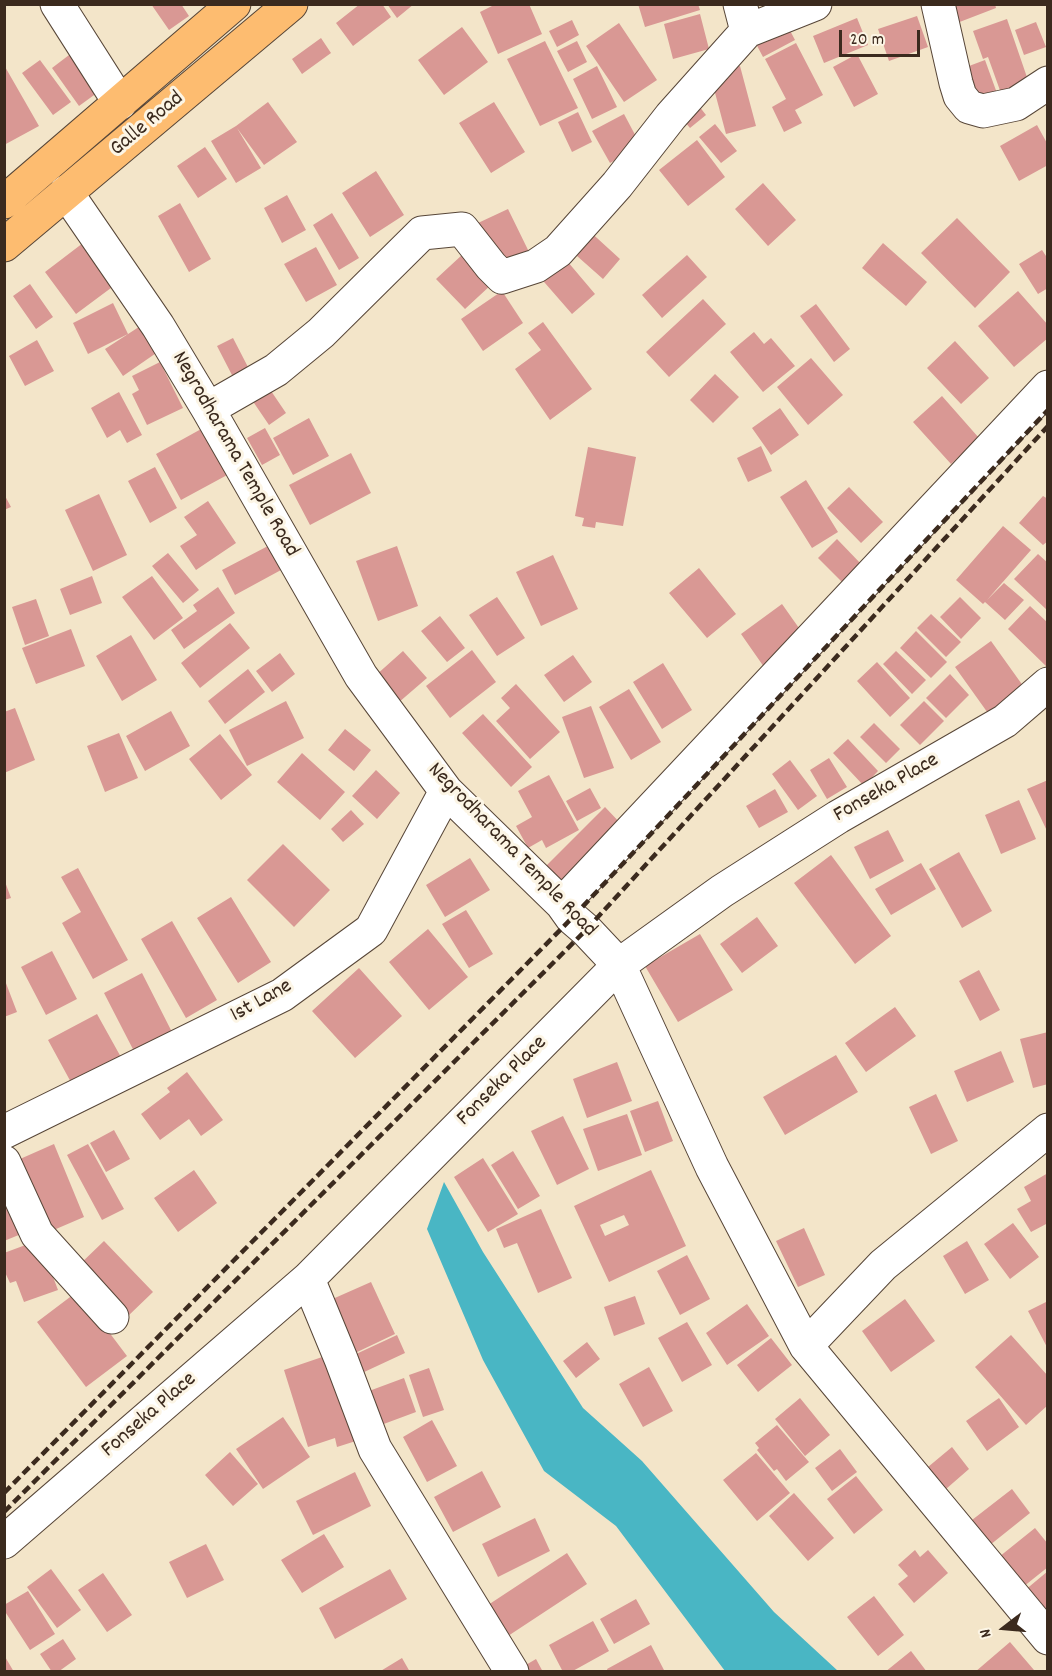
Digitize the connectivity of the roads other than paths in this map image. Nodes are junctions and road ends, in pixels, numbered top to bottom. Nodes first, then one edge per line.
1 (57, 4) edge
2 (234, 4) edge
3 (291, 4) edge
4 (815, 4) edge
5 (938, 4) edge
6 (744, 18) edge
7 (1047, 83) edge
8 (120, 103) junction
9 (66, 192) junction
10 (4, 202) edge
11 (4, 245) edge
12 (1047, 387) edge
13 (208, 408) junction
14 (1047, 684) edge
15 (446, 791) junction
16 (562, 904) junction
17 (620, 965) junction
18 (4, 1132) edge
19 (1045, 1140) edge
20 (4, 1162) edge
21 (308, 1279) junction
22 (112, 1317) dead end
23 (806, 1346) junction
24 (4, 1542) edge
25 (1047, 1638) edge
26 (512, 1671) edge

1 - 8 street
2 - 8 highway, Galle Road
3 - 9 highway, Galle Road
4 - 6 street
5 - 7 street
6 - 13 street
8 - 10 highway, Galle Road
9 - 11 highway, Galle Road
9 - 13 street, Negrodharama Temple Road
12 - 16 street
13 - 15 street, Negrodharama Temple Road
14 - 17 street, Fonseka Place
15 - 16 street, Negrodharama Temple Road
15 - 18 street, 1st Lane
16 - 17 street, Negrodharama Temple Road
17 - 21 street, Fonseka Place
17 - 23 street, Negrodharama Temple Road
19 - 23 street
20 - 22 street
21 - 24 street, Fonseka Place
21 - 26 street
23 - 25 street, Negrodharama Temple Road

